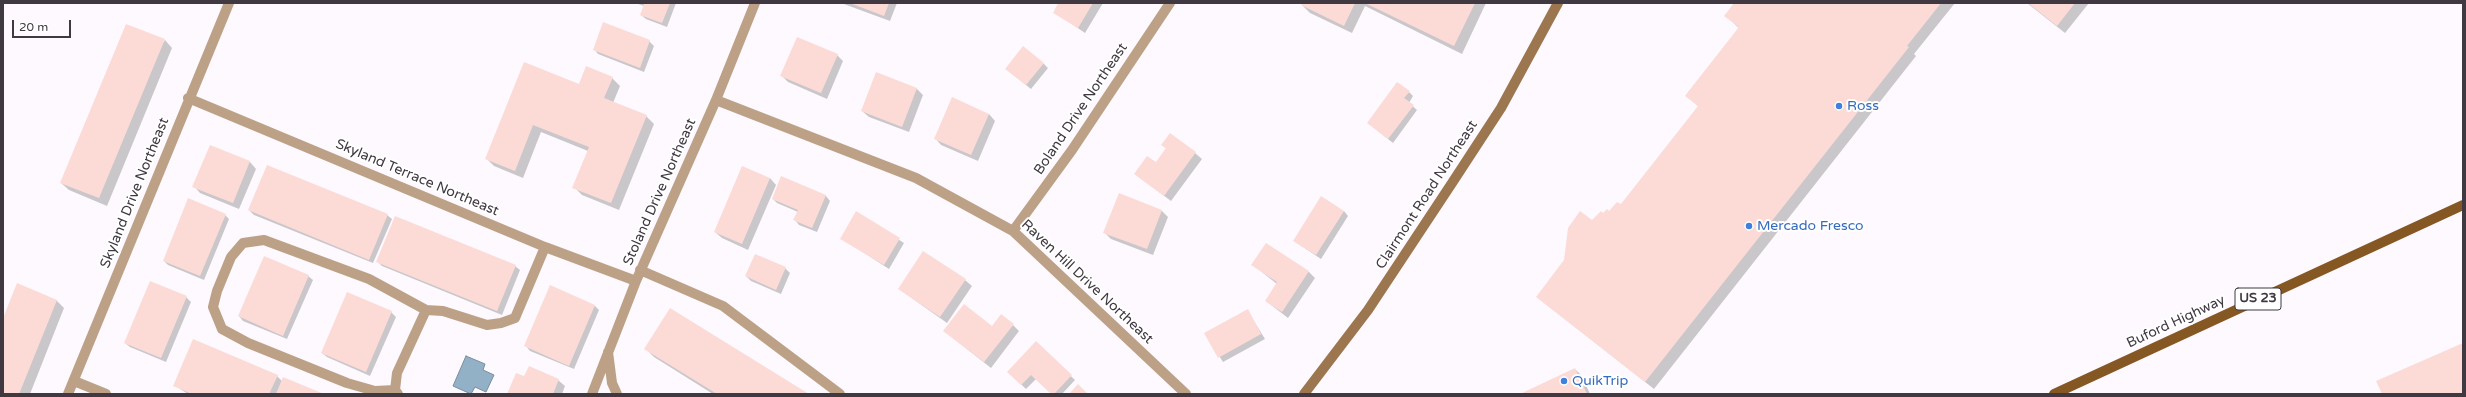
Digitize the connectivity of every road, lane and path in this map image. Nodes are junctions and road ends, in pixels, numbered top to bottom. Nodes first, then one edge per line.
1 (229, 3) edge
2 (755, 3) edge
3 (1170, 3) edge
4 (1558, 3) edge
5 (188, 98) junction
6 (716, 100) junction
7 (2463, 205) edge
8 (1013, 230) junction
9 (545, 247) junction
10 (640, 270) junction
11 (636, 281) junction
12 (426, 310) junction
13 (608, 350) junction
14 (74, 381) junction
15 (396, 392) edge
16 (68, 394) edge
17 (106, 394) edge
18 (592, 394) edge
19 (617, 394) edge
20 (840, 394) edge
21 (1186, 394) edge
22 (1304, 394) edge
23 (2054, 394) edge

1 - 5 street, Skyland Drive Northeast
2 - 6 street, Stoland Drive Northeast
3 - 8 street, Boland Drive Northeast
4 - 22 main road, Clairmont Road Northeast
5 - 9 street, Skyland Terrace Northeast
5 - 14 street, Skyland Drive Northeast
6 - 8 street, Raven Hill Drive Northeast
6 - 10 street, Stoland Drive Northeast
7 - 23 main road, Buford Highway / US 23
8 - 21 street, Raven Hill Drive Northeast
9 - 11 street, Skyland Terrace Northeast
9 - 12 street
10 - 11 street, Stoland Drive Northeast
10 - 20 street
11 - 13 street, Stoland Drive Northeast
12 - 15 street
12 - 15 street
13 - 18 street, Stoland Drive Northeast
13 - 19 street
14 - 16 street, Skyland Drive Northeast
14 - 17 street

